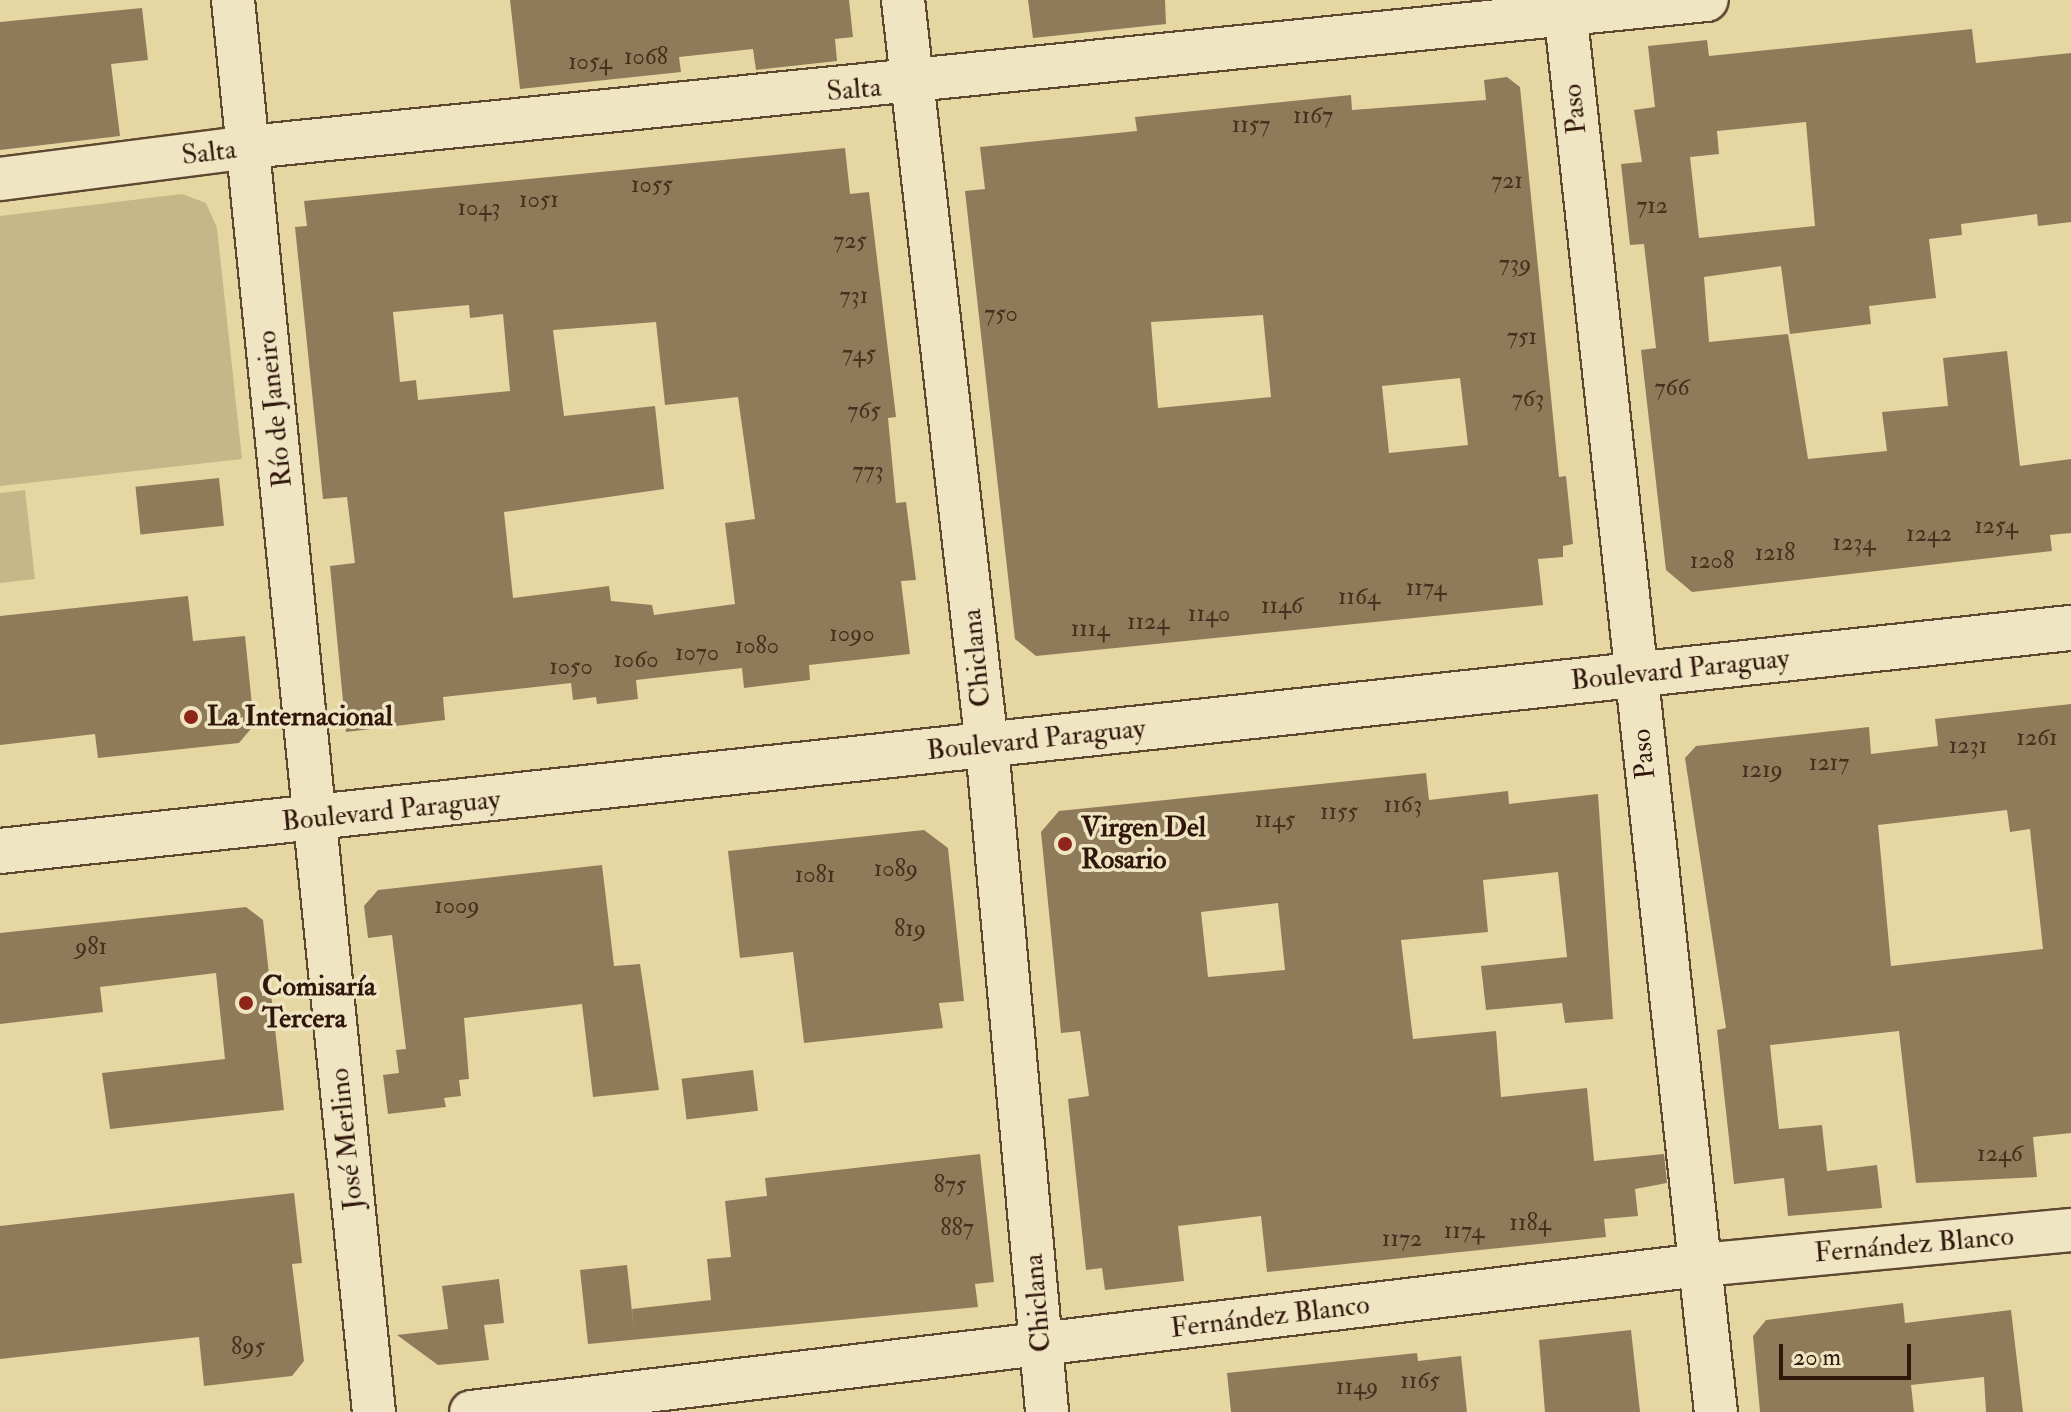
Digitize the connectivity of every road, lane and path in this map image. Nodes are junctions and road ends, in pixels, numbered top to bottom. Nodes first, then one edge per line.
1 (233, 0) edge
2 (903, 0) edge
3 (1707, 0) edge
4 (1564, 7) edge
5 (913, 85) junction
6 (249, 147) junction
7 (0, 179) edge
8 (2071, 628) edge
9 (1636, 675) junction
10 (987, 746) junction
11 (316, 819) junction
12 (0, 851) edge
13 (2071, 1230) edge
14 (1701, 1265) junction
15 (1042, 1345) junction
16 (374, 1412) edge
17 (471, 1412) edge
18 (1047, 1412) edge
19 (1716, 1412) edge

1 - 6 street, Río de Janeiro
2 - 5 street, Chiclana
3 - 4 street, Salta
4 - 5 street, Salta
4 - 9 street, Paso
5 - 6 street, Salta
5 - 10 street, Chiclana
6 - 7 street, Salta
6 - 11 street, Río de Janeiro
8 - 9 main road, Boulevard Paraguay
9 - 10 main road, Boulevard Paraguay
9 - 14 street, Paso
10 - 11 main road, Boulevard Paraguay
10 - 15 street, Chiclana
11 - 12 main road, Boulevard Paraguay
11 - 16 street, José Merlino
13 - 14 street, Fernández Blanco
14 - 15 street, Fernández Blanco
14 - 19 street, Paso
15 - 17 street, Fernández Blanco
15 - 18 street, Chiclana

